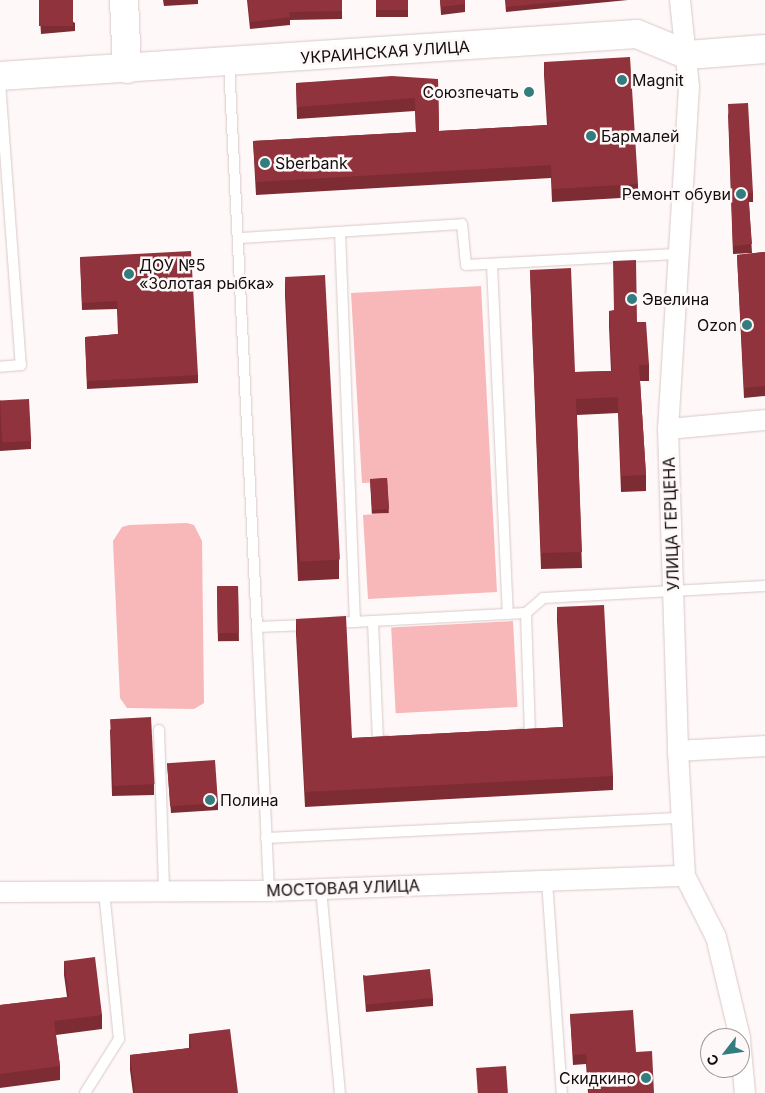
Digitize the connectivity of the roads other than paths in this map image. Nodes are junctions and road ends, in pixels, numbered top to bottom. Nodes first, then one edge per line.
1 (124, 0) edge
2 (680, 0) edge
3 (765, 48) edge
4 (688, 55) junction
5 (229, 63) junction
6 (127, 69) junction
7 (0, 76) edge
8 (0, 82) edge
9 (340, 232) junction
10 (241, 238) junction
11 (676, 254) junction
12 (492, 264) junction
13 (0, 367) edge
14 (765, 420) edge
15 (668, 429) junction
16 (765, 586) edge
17 (674, 593) junction
18 (526, 613) junction
19 (508, 614) junction
20 (355, 622) junction
21 (374, 622) junction
22 (257, 627) junction
23 (159, 730) dead end
24 (511, 735) edge
25 (397, 740) edge
26 (765, 746) edge
27 (678, 752) junction
28 (682, 818) junction
29 (266, 838) junction
30 (685, 876) junction
31 (547, 881) junction
32 (321, 889) junction
33 (104, 891) junction
34 (164, 891) junction
35 (269, 891) junction
36 (0, 892) edge
37 (737, 1028) edge
38 (744, 1078) edge
39 (85, 1093) edge
40 (340, 1093) edge
41 (562, 1093) edge
42 (745, 1093) edge

1 - 6 main road
2 - 4 street, УЛИЦА ГЕРЦЕНА
3 - 4 main road, УКРАИНСКАЯ УЛИЦА
4 - 5 main road, УКРАИНСКАЯ УЛИЦА
4 - 11 street, УЛИЦА ГЕРЦЕНА
5 - 6 main road, УКРАИНСКАЯ УЛИЦА
5 - 10 lane
6 - 7 main road, УКРАИНСКАЯ УЛИЦА
8 - 13 lane
9 - 10 lane
9 - 12 lane
9 - 20 lane
10 - 22 lane
11 - 12 lane
11 - 15 street, УЛИЦА ГЕРЦЕНА
12 - 19 lane
14 - 15 street
15 - 17 street, УЛИЦА ГЕРЦЕНА
16 - 17 lane
17 - 18 lane
17 - 27 street, УЛИЦА ГЕРЦЕНА
18 - 19 lane
18 - 24 lane
19 - 21 lane
20 - 21 lane
20 - 22 lane
21 - 25 lane
22 - 29 lane
23 - 34 lane
26 - 27 street
27 - 28 street, УЛИЦА ГЕРЦЕНА
28 - 29 lane
28 - 30 street, УЛИЦА ГЕРЦЕНА
29 - 35 lane
30 - 31 street, МОСТОВАЯ УЛИЦА
30 - 37 street, УЛИЦА ГЕРЦЕНА
31 - 32 street, МОСТОВАЯ УЛИЦА
31 - 41 lane
32 - 35 street, МОСТОВАЯ УЛИЦА
32 - 40 lane
33 - 34 street, МОСТОВАЯ УЛИЦА
33 - 36 street, МОСТОВАЯ УЛИЦА
33 - 39 lane
34 - 35 street, МОСТОВАЯ УЛИЦА
38 - 42 street, УЛИЦА ГЕРЦЕНА

